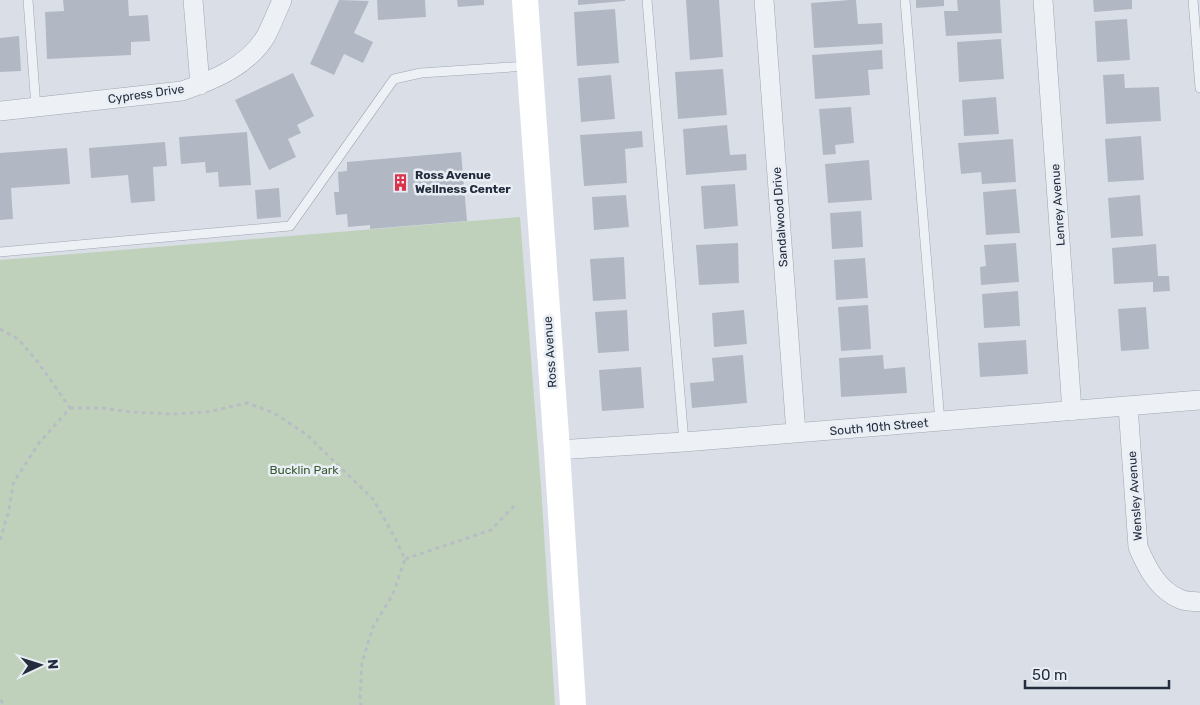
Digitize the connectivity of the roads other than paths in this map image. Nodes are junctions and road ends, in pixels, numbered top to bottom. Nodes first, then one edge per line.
1 (28, 0) edge
2 (193, 0) edge
3 (282, 0) edge
4 (525, 0) edge
5 (647, 0) edge
6 (764, 0) edge
7 (905, 0) edge
8 (1043, 0) edge
9 (1193, 0) edge
10 (530, 66) junction
11 (200, 84) junction
12 (1200, 88) edge
13 (36, 108) junction
14 (0, 111) edge
15 (0, 252) edge
16 (1200, 400) edge
17 (1128, 406) junction
18 (1072, 411) junction
19 (940, 422) junction
20 (796, 433) junction
21 (684, 442) junction
22 (557, 450) junction
23 (1200, 602) edge
24 (573, 705) edge

1 - 13 lane
2 - 11 street
3 - 11 street, Cypress Drive
4 - 10 street, Ross Avenue
5 - 21 lane
6 - 20 street, Sandalwood Drive
7 - 19 lane
8 - 18 street, Lenrey Avenue
9 - 12 lane
10 - 15 lane
10 - 22 street, Ross Avenue
11 - 13 street, Cypress Drive
13 - 14 street, Cypress Drive
16 - 17 street, South 10th Street
17 - 18 street, South 10th Street
17 - 23 street, Wensley Avenue
18 - 19 street, South 10th Street
19 - 20 street, South 10th Street
20 - 21 street, South 10th Street
21 - 22 street, South 10th Street
22 - 24 street, Ross Avenue

